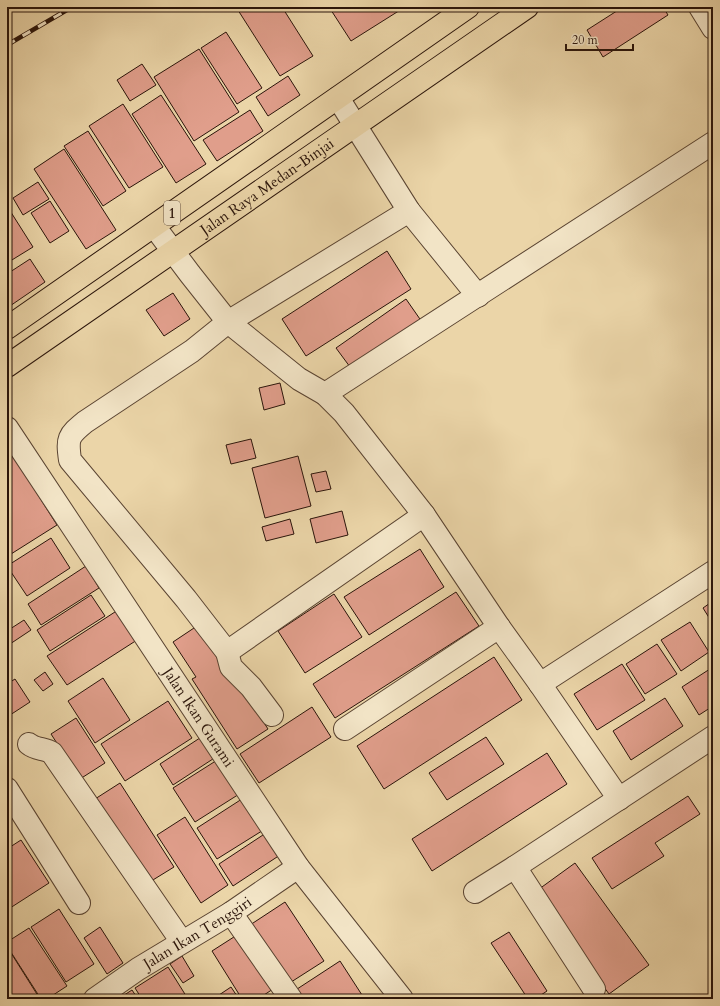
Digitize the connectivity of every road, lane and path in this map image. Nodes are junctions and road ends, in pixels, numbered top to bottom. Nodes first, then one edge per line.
1 (468, 7) edge
2 (527, 7) edge
3 (700, 7) edge
4 (713, 28) edge
5 (338, 98) junction
6 (356, 126) junction
7 (713, 143) edge
8 (408, 211) junction
9 (154, 226) junction
10 (173, 252) junction
11 (478, 296) junction
12 (228, 322) junction
13 (7, 328) edge
14 (7, 366) edge
15 (325, 394) junction
16 (7, 428) edge
17 (424, 516) junction
18 (713, 572) edge
19 (499, 627) junction
20 (227, 652) junction
21 (540, 684) junction
22 (272, 715) dead end
23 (345, 729) dead end
24 (713, 738) edge
25 (29, 744) dead end
26 (7, 789) edge
27 (619, 799) junction
28 (298, 867) junction
29 (515, 867) junction
30 (475, 892) dead end
31 (79, 903) dead end
32 (231, 912) junction
33 (182, 942) junction
34 (594, 989) dead end
35 (95, 999) edge
36 (291, 999) edge
37 (402, 999) edge

1 - 5 main road, 1
2 - 6 main road, Jalan Raya Medan-Binjai / 1
3 - 4 street
5 - 6 street
5 - 9 main road, 1
6 - 8 street
6 - 10 main road, Jalan Raya Medan-Binjai / 1
7 - 11 street
8 - 11 street
8 - 12 street
9 - 10 street
9 - 13 main road, 1
10 - 12 street
10 - 14 main road, Jalan Raya Medan-Binjai / 1
11 - 15 street
12 - 15 street
12 - 20 street
15 - 17 street
16 - 28 street, Jalan Ikan Gurami
17 - 19 street
17 - 20 street
18 - 21 street
19 - 21 street
19 - 23 street
20 - 22 street
21 - 27 street
24 - 27 street
25 - 33 street
26 - 31 street
27 - 29 street
28 - 32 street, Jalan Ikan Tenggiri
28 - 37 street, Jalan Ikan Gurami
29 - 30 street
29 - 34 street
32 - 33 street, Jalan Ikan Tenggiri
32 - 36 street
33 - 35 street, Jalan Ikan Tenggiri

